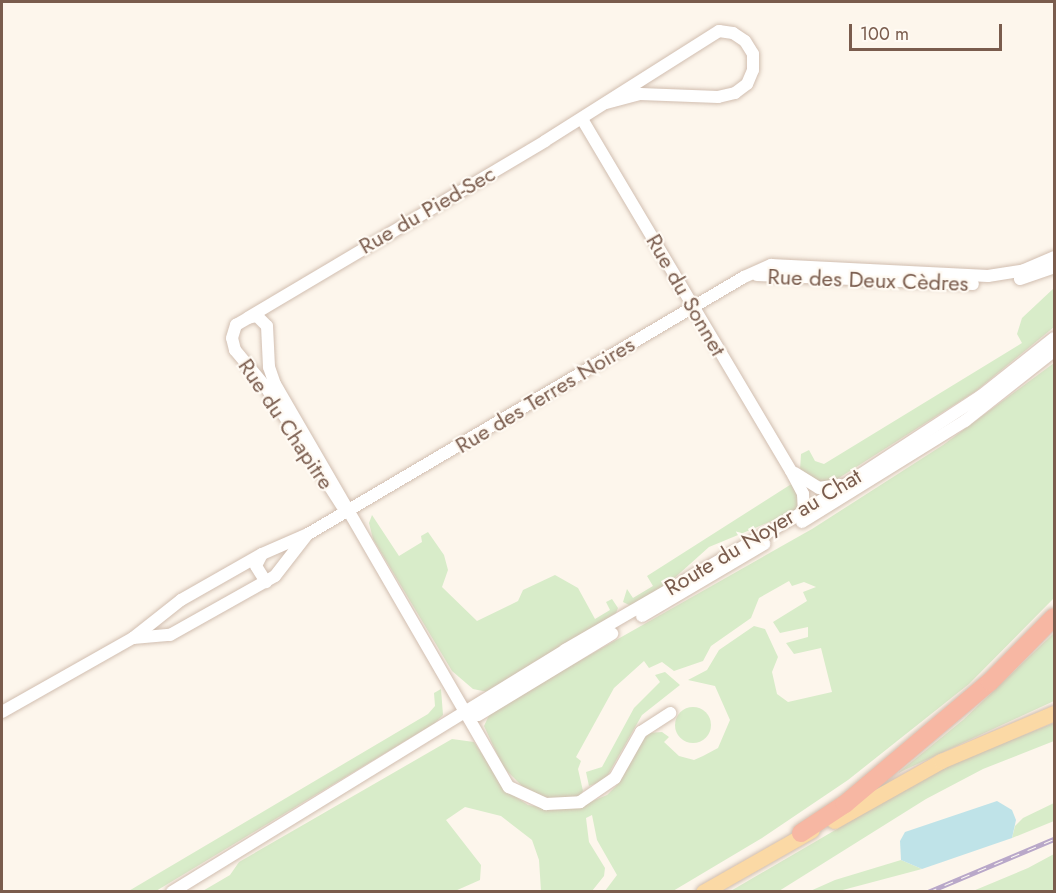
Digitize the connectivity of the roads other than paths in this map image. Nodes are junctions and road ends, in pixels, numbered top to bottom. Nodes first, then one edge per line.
1 (608, 103) junction
2 (582, 119) junction
3 (1054, 257) edge
4 (1054, 267) edge
5 (744, 277) junction
6 (694, 306) junction
7 (248, 318) junction
8 (1054, 338) edge
9 (1054, 351) edge
10 (791, 471) junction
11 (844, 484) junction
12 (346, 512) junction
13 (804, 516) junction
14 (308, 534) junction
15 (262, 554) junction
16 (266, 582) junction
17 (1054, 616) edge
18 (133, 638) junction
19 (2, 712) edge
20 (670, 713) dead end
21 (1054, 713) edge
22 (466, 718) junction
23 (801, 833) junction
24 (172, 891) edge
25 (702, 891) edge

1 - 1 street
1 - 2 street, Rue du Pied-Sec
2 - 6 street, Rue du Sonnet
2 - 7 street, Rue du Pied-Sec
3 - 5 street, Rue des Deux Cèdres
4 - 5 street, Rue des Deux Cèdres
5 - 6 street, Rue des Terres Noires
6 - 10 street, Rue du Sonnet
6 - 12 street, Rue des Terres Noires
7 - 12 street, Rue du Chapitre
7 - 12 street, Rue du Chapitre
8 - 11 street, Route du Noyer au Chat
9 - 13 street, Route du Noyer au Chat
10 - 11 street, Rue du Sonnet
10 - 13 street, Rue du Sonnet
11 - 13 street, Route du Noyer au Chat
12 - 14 street, Rue des Terres Noires
12 - 22 street, Rue du Chapitre
13 - 22 street, Route du Noyer au Chat
14 - 15 street, Rue des Terres Noires
14 - 16 street
15 - 16 street
15 - 18 street, Rue des Terres Noires
16 - 18 street
17 - 23 highway
18 - 19 street, Rue des Terres Noires
20 - 22 street, Rue du Chapitre
21 - 23 main road
22 - 24 street, Route du Noyer au Chat
23 - 25 main road

